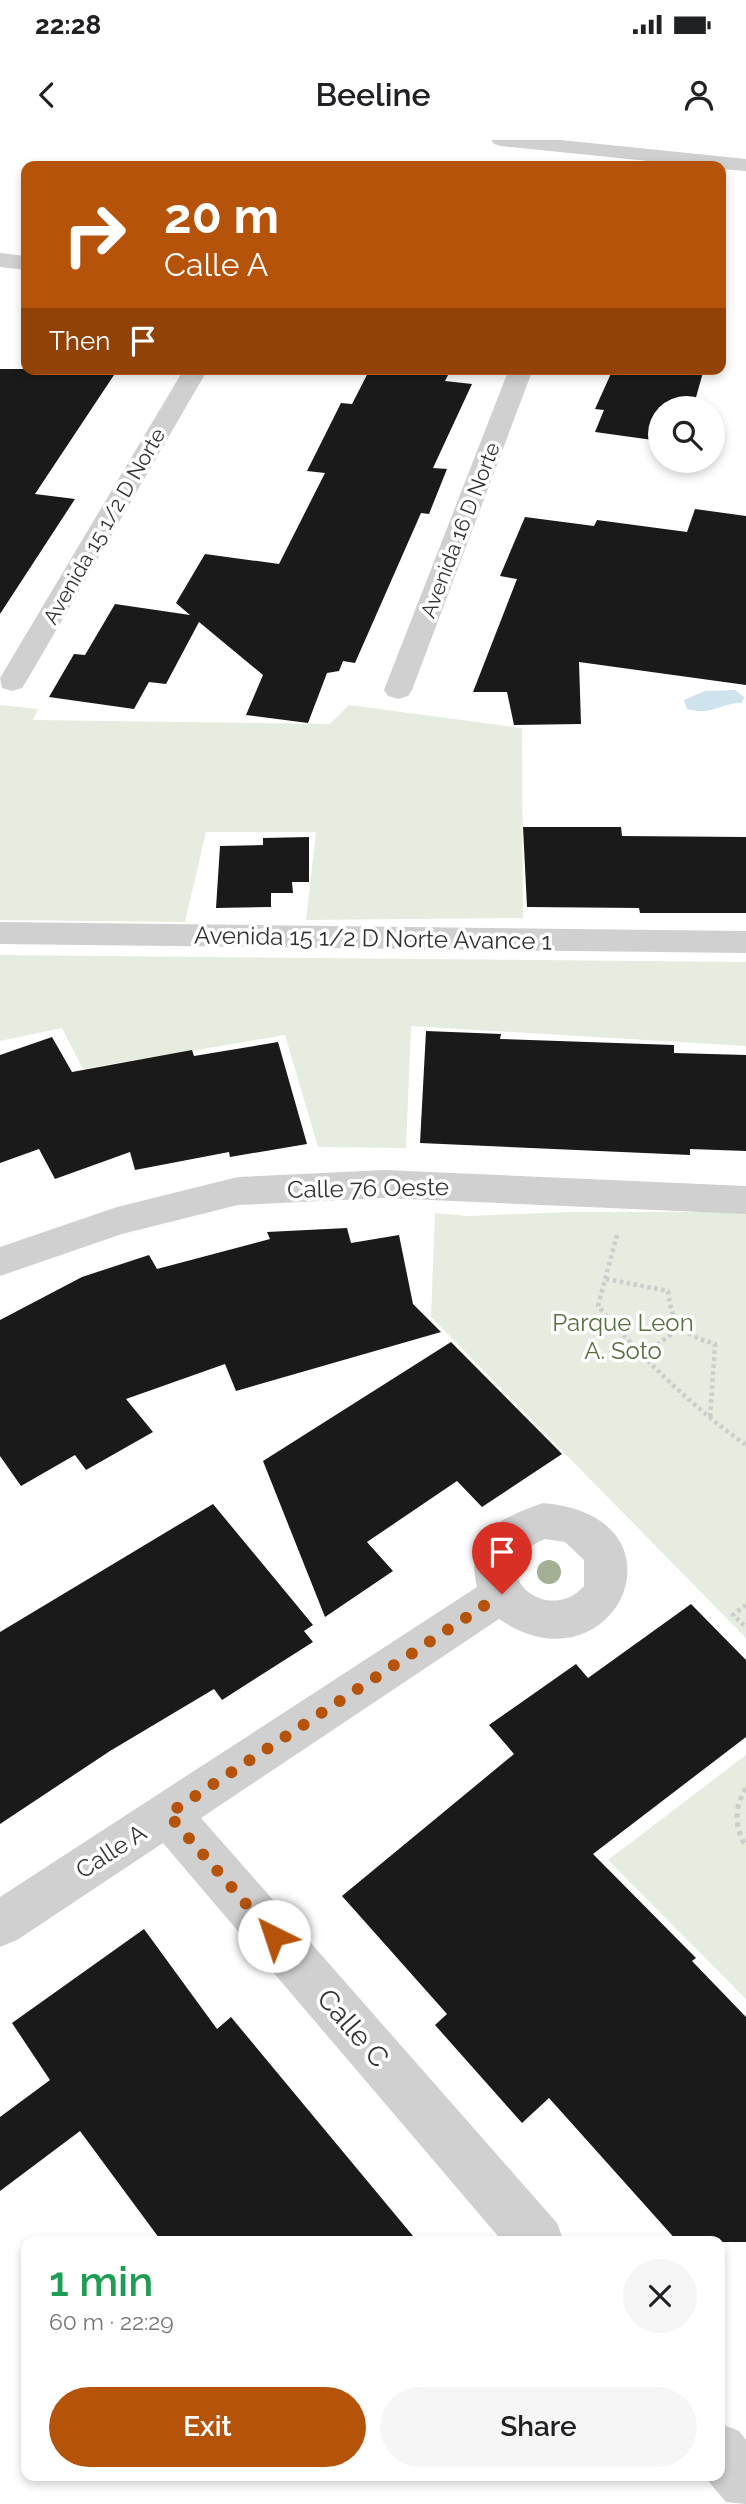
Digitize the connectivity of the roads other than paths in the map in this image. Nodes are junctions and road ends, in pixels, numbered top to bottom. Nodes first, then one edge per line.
1 (501, 140) edge
2 (608, 153) edge
3 (700, 161) edge
4 (726, 163) edge
5 (746, 165) edge
6 (0, 260) edge
7 (21, 262) edge
8 (192, 375) edge
9 (520, 375) edge
10 (12, 682) dead end
11 (398, 690) dead end
12 (0, 933) edge
13 (746, 942) edge
14 (746, 1200) edge
15 (0, 1262) edge
16 (502, 1594) dead end
17 (168, 1814) junction
18 (0, 1924) edge
19 (533, 2236) edge
20 (725, 2458) edge
21 (746, 2482) edge

1 - 2 street
2 - 3 street
4 - 5 street
6 - 7 street
8 - 10 street, Avenida 15 1/2 D Norte
9 - 11 street, Avenida 16 D Norte
12 - 13 street, Avenida 15 1/2 D Norte Avance 1
14 - 15 street, Calle 76 Oeste
16 - 17 street, Calle A
17 - 18 street, Calle A
17 - 19 street, Calle C
20 - 21 street

